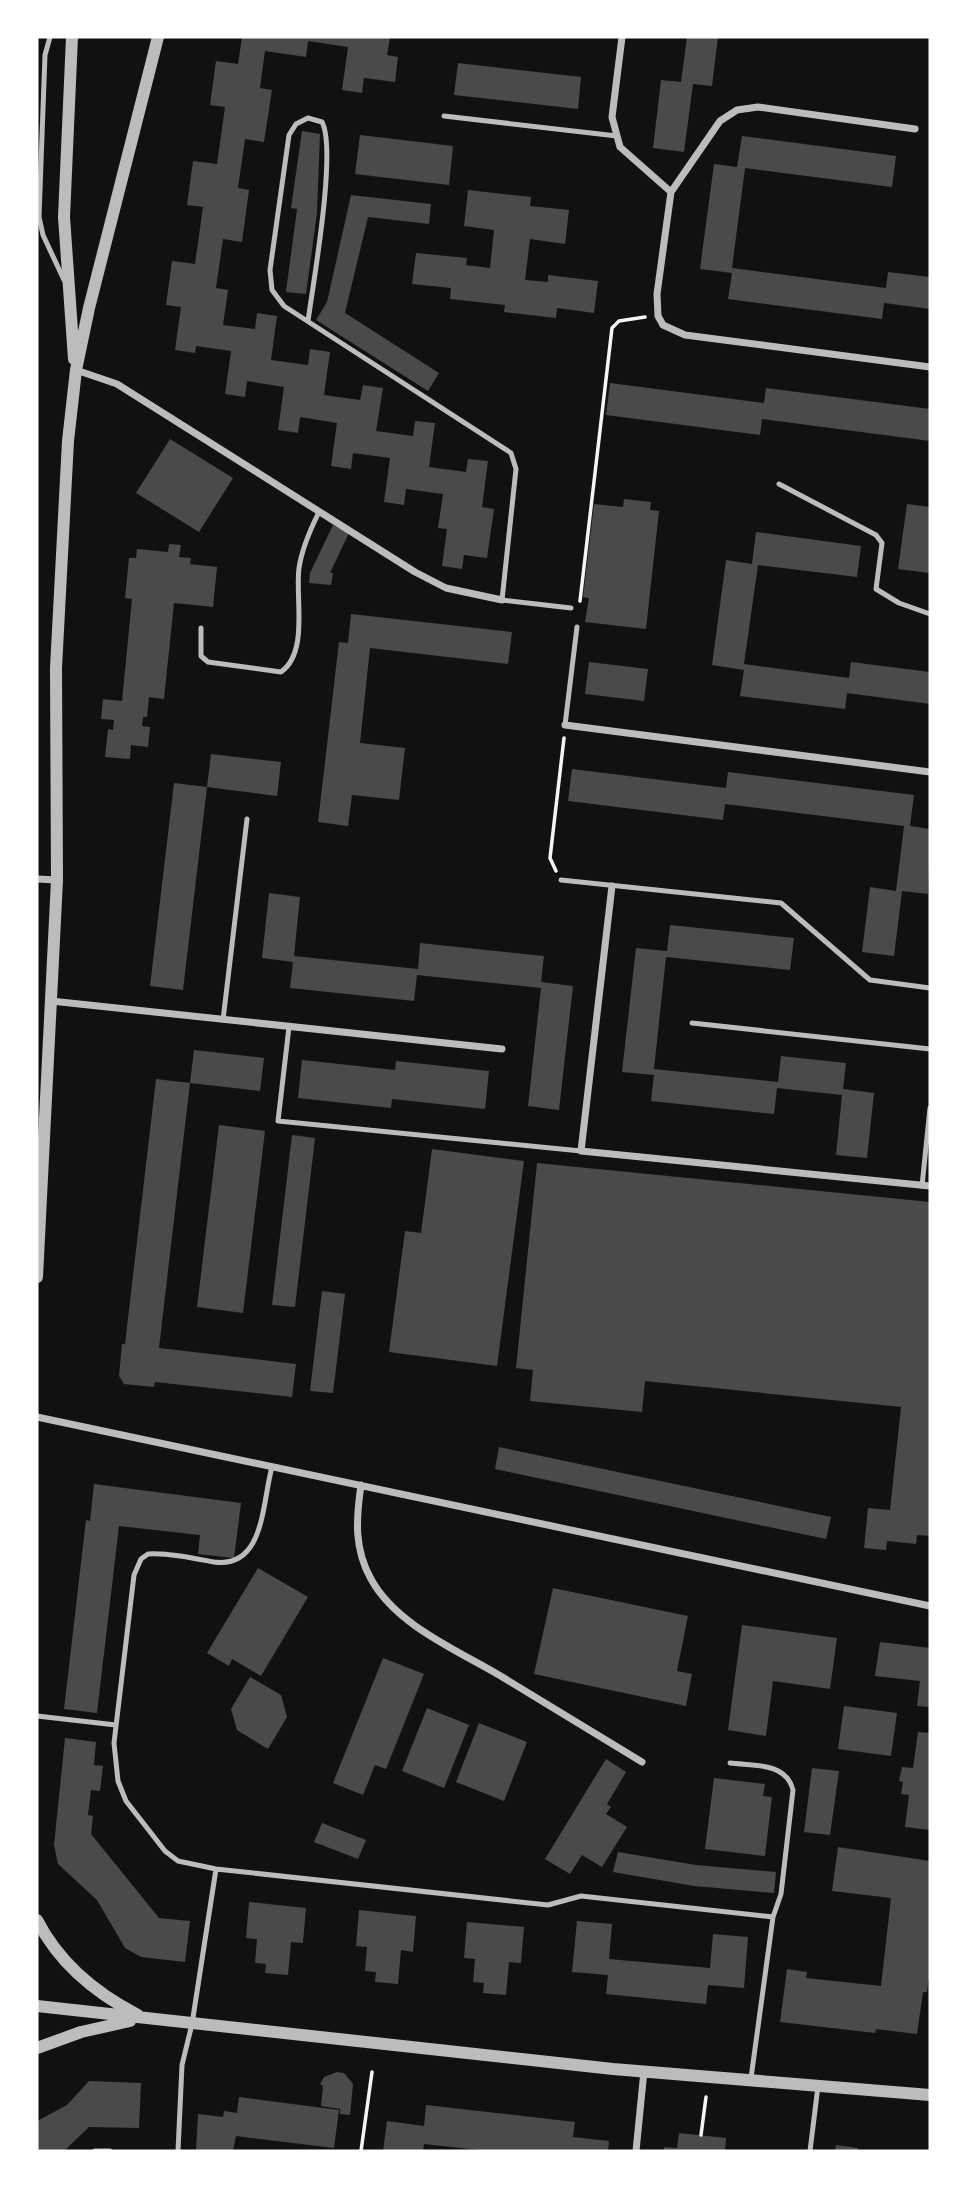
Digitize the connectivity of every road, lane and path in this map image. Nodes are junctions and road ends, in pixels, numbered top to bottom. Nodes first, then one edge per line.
1 (50, 37) edge
2 (72, 37) edge
3 (158, 37) edge
4 (622, 37) edge
5 (444, 116) dead end
6 (915, 129) dead end
7 (617, 136) junction
8 (671, 192) junction
9 (67, 287) junction
10 (657, 316) junction
11 (308, 321) junction
12 (930, 367) edge
13 (76, 370) junction
14 (779, 484) dead end
15 (319, 512) junction
16 (502, 600) junction
17 (571, 608) dead end
18 (930, 614) edge
19 (577, 626) joint
20 (201, 628) dead end
21 (565, 725) junction
22 (930, 772) edge
23 (247, 819) dead end
24 (37, 879) edge
25 (57, 880) junction
26 (561, 880) joint
27 (612, 886) junction
28 (930, 988) edge
29 (51, 1001) junction
30 (223, 1020) junction
31 (692, 1023) dead end
32 (289, 1027) junction
33 (502, 1049) dead end
34 (930, 1049) edge
35 (930, 1108) edge
36 (581, 1151) junction
37 (926, 1186) edge
38 (37, 1276) edge
39 (37, 1417) edge
40 (272, 1467) junction
41 (361, 1485) junction
42 (930, 1606) edge
43 (37, 1716) edge
44 (116, 1725) junction
45 (642, 1762) dead end
46 (730, 1763) dead end
47 (216, 1869) junction
48 (773, 1917) junction
49 (37, 1920) edge
50 (37, 2006) edge
51 (144, 2018) junction
52 (192, 2024) junction
53 (37, 2049) edge
54 (644, 2071) junction
55 (372, 2072) dead end
56 (751, 2080) junction
57 (818, 2085) junction
58 (930, 2095) edge
59 (706, 2097) dead end
60 (701, 2135) dead end
61 (95, 2151) edge
62 (110, 2151) edge
63 (178, 2151) edge
64 (361, 2151) edge
65 (636, 2151) edge
66 (810, 2151) edge

1 - 9 lane
2 - 9 street
3 - 13 street
4 - 7 street
5 - 7 lane
6 - 8 street
7 - 8 street
8 - 10 street
9 - 13 street
10 - 12 street
10 - 19 path
11 - 11 lane
11 - 16 lane
13 - 15 street
13 - 25 street
14 - 18 lane
15 - 16 street
15 - 20 lane
16 - 17 lane
19 - 21 lane
21 - 22 street
21 - 26 path
23 - 30 lane
24 - 25 street
25 - 29 street
26 - 27 lane
27 - 28 lane
27 - 36 street
29 - 30 street
29 - 38 street
30 - 32 street
31 - 34 lane
32 - 33 street
32 - 36 lane
35 - 37 lane
36 - 37 street
39 - 40 street
40 - 41 street
40 - 44 lane
41 - 42 street
41 - 45 street
43 - 44 lane
44 - 47 lane
46 - 48 lane
47 - 48 lane
47 - 52 lane
48 - 56 lane
49 - 51 street
50 - 51 street
51 - 52 street
51 - 53 street
52 - 54 street
52 - 63 lane
54 - 56 street
54 - 65 street
55 - 64 path
56 - 57 street
57 - 58 street
57 - 66 lane
59 - 60 path
61 - 62 lane

